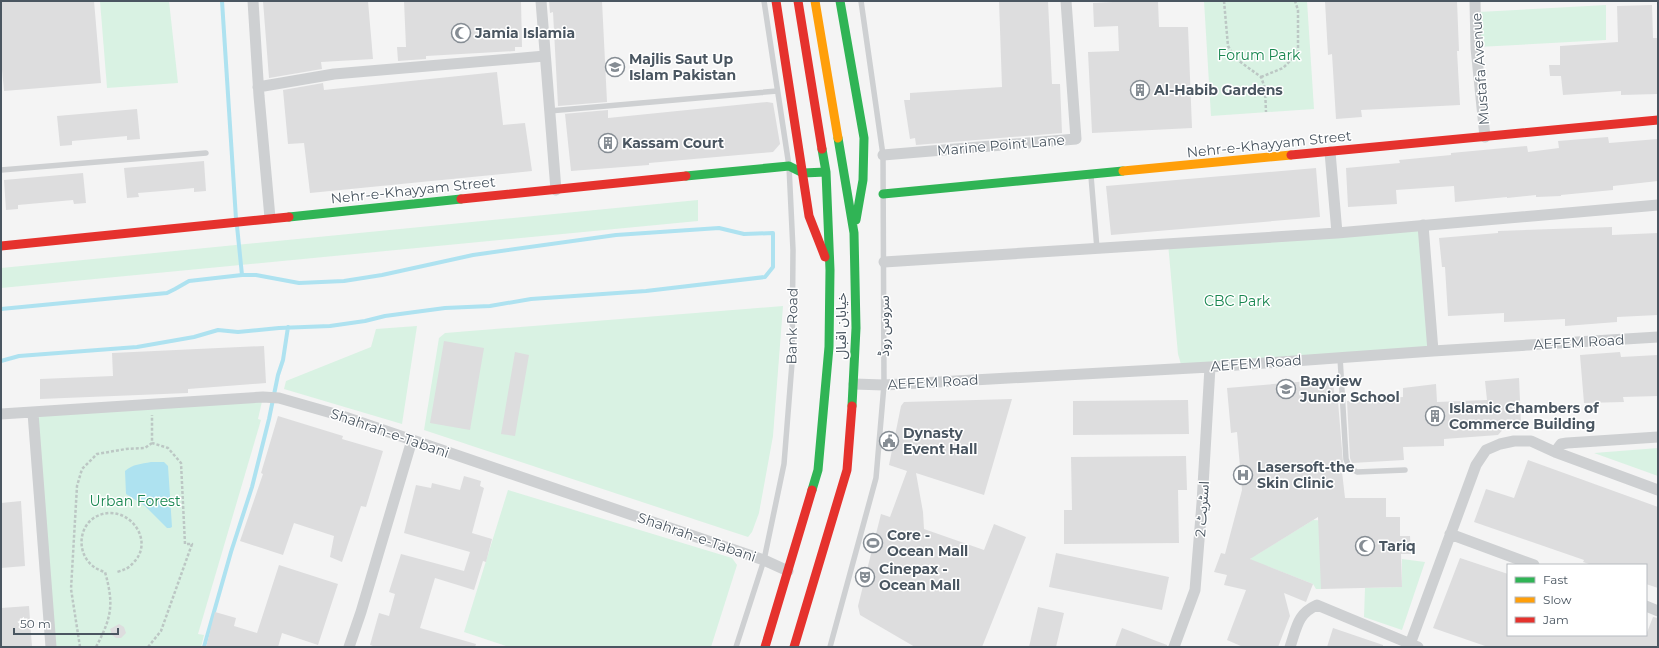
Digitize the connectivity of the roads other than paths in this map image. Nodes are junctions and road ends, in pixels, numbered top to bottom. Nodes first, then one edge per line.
1 (253, 1) edge
2 (541, 1) edge
3 (764, 1) edge
4 (776, 1) edge
5 (798, 1) edge
6 (815, 1) edge
7 (840, 1) edge
8 (860, 1) edge
9 (1066, 1) edge
10 (1475, 1) edge
11 (545, 56) junction
12 (258, 87) junction
13 (777, 91) junction
14 (549, 111) junction
15 (1658, 120) edge
16 (1485, 137) junction
17 (1330, 152) junction
18 (206, 154) dead end
19 (883, 155) junction
20 (789, 166) junction
21 (1, 170) edge
22 (826, 172) junction
23 (803, 173) junction
24 (1091, 176) junction
25 (556, 190) junction
26 (883, 194) junction
27 (1658, 205) edge
28 (270, 218) junction
29 (1423, 225) junction
30 (854, 233) junction
31 (1337, 233) junction
32 (1, 246) edge
33 (1097, 250) junction
34 (884, 262) junction
35 (830, 270) junction
36 (1658, 337) edge
37 (1433, 351) junction
38 (1340, 357) junction
39 (1210, 367) junction
40 (854, 384) junction
41 (884, 385) junction
42 (33, 412) junction
43 (1, 414) edge
44 (1658, 437) edge
45 (412, 440) junction
46 (1555, 452) junction
47 (1404, 470) dead end
48 (1658, 490) edge
49 (1450, 534) junction
50 (764, 560) junction
51 (1531, 564) edge
52 (788, 571) junction
53 (1647, 606) edge
54 (1658, 611) edge
55 (1412, 646) edge
56 (51, 647) edge
57 (349, 647) edge
58 (736, 647) edge
59 (764, 647) edge
60 (794, 647) edge
61 (830, 647) edge
62 (1174, 647) edge
63 (1290, 647) edge

1 - 12 street
2 - 11 street
3 - 13 lane, Bank Road
4 - 23 main road
5 - 22 main road, خیابان اقبال
6 - 30 main road, خیابان اقبال
7 - 30 main road
8 - 19 lane, سروس روڈ
9 - 19 street, Marine Point Lane
10 - 16 street, Mustafa Avenue
11 - 12 street
11 - 14 street
12 - 28 street
13 - 14 lane
13 - 20 lane, Bank Road
14 - 25 street
15 - 16 main road, Nehr-e-Khayyam Street
16 - 17 main road, Nehr-e-Khayyam Street
17 - 24 main road, Nehr-e-Khayyam Street
17 - 31 street
18 - 21 lane
19 - 26 lane, سروس روڈ
20 - 23 main road
20 - 25 main road, Nehr-e-Khayyam Street
20 - 50 lane, Bank Road
22 - 23 main road
22 - 35 main road, خیابان اقبال
23 - 35 main road
24 - 26 main road, Nehr-e-Khayyam Street
24 - 33 lane
25 - 28 main road, Nehr-e-Khayyam Street
26 - 34 lane, سروس روڈ
27 - 29 street
28 - 32 main road, Nehr-e-Khayyam Street
29 - 31 street
29 - 37 street
30 - 40 main road, خیابان اقبال
31 - 33 street
33 - 34 street
34 - 41 lane, سروس روڈ
35 - 52 main road, خیابان اقبال
36 - 37 street, AEFEM Road
37 - 38 street, AEFEM Road
38 - 39 street, AEFEM Road
38 - 47 lane
39 - 41 street, AEFEM Road
39 - 62 street, اسٹریٹ 2
40 - 41 street, AEFEM Road
40 - 60 main road, خیابان اقبال
41 - 61 lane, سروس روڈ
42 - 43 street, Shahrah-e-Tabani
42 - 45 street, Shahrah-e-Tabani
42 - 56 street
44 - 46 street
45 - 50 street, Shahrah-e-Tabani
45 - 57 street
46 - 48 street
46 - 49 street
49 - 51 street
49 - 55 street
50 - 52 street, Shahrah-e-Tabani
50 - 58 lane, Bank Road
52 - 59 main road, خیابان اقبال
53 - 54 street
55 - 63 street

